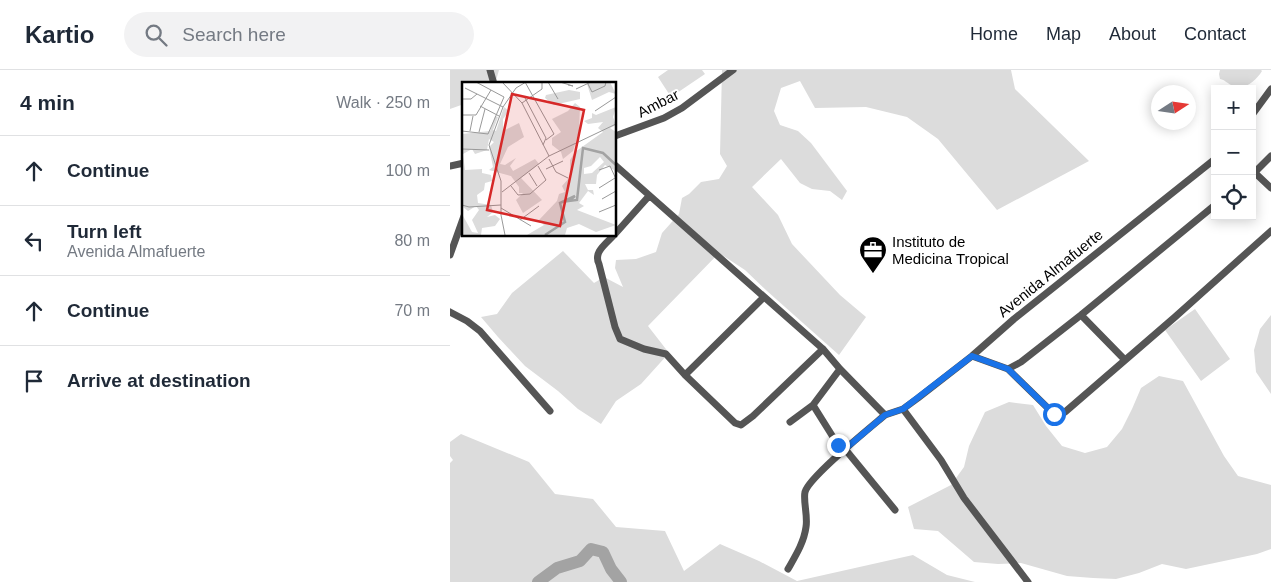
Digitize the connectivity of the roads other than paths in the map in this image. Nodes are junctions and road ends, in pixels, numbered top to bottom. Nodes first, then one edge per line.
1 (733, 70) edge
2 (1271, 89) edge
3 (1256, 109) edge
4 (616, 136) edge
5 (1271, 156) edge
6 (1211, 161) edge
7 (616, 166) edge
8 (1256, 170) edge
9 (1255, 175) edge
10 (1271, 188) edge
11 (649, 196) junction
12 (1211, 208) edge
13 (462, 222) edge
14 (1271, 231) edge
15 (616, 232) edge
16 (612, 236) edge
17 (450, 255) edge
18 (764, 297) junction
19 (450, 312) edge
20 (1081, 315) junction
21 (823, 349) junction
22 (972, 356) junction
23 (1126, 360) junction
24 (840, 369) junction
25 (1008, 369) junction
26 (685, 375) junction
27 (813, 405) junction
28 (903, 409) junction
29 (550, 411) dead end
30 (885, 415) junction
31 (790, 422) dead end
32 (845, 449) junction
33 (895, 510) dead end
34 (788, 568) dead end
35 (1028, 582) edge

1 - 4 street, Ambar
2 - 3 street
5 - 8 street
6 - 22 street, Avenida Almafuerte
7 - 11 street
9 - 10 street
11 - 15 street
11 - 18 street
12 - 20 street
13 - 17 street
14 - 23 street
16 - 26 street
18 - 21 street
18 - 26 street
19 - 29 street
20 - 23 street
20 - 25 street
21 - 24 street
21 - 26 street
22 - 25 street
22 - 28 street, Avenida Almafuerte
23 - 25 street
24 - 27 street
24 - 30 street
27 - 31 street
27 - 32 street
28 - 30 street, Avenida Almafuerte
28 - 35 street
30 - 32 street
32 - 33 street
32 - 34 street

